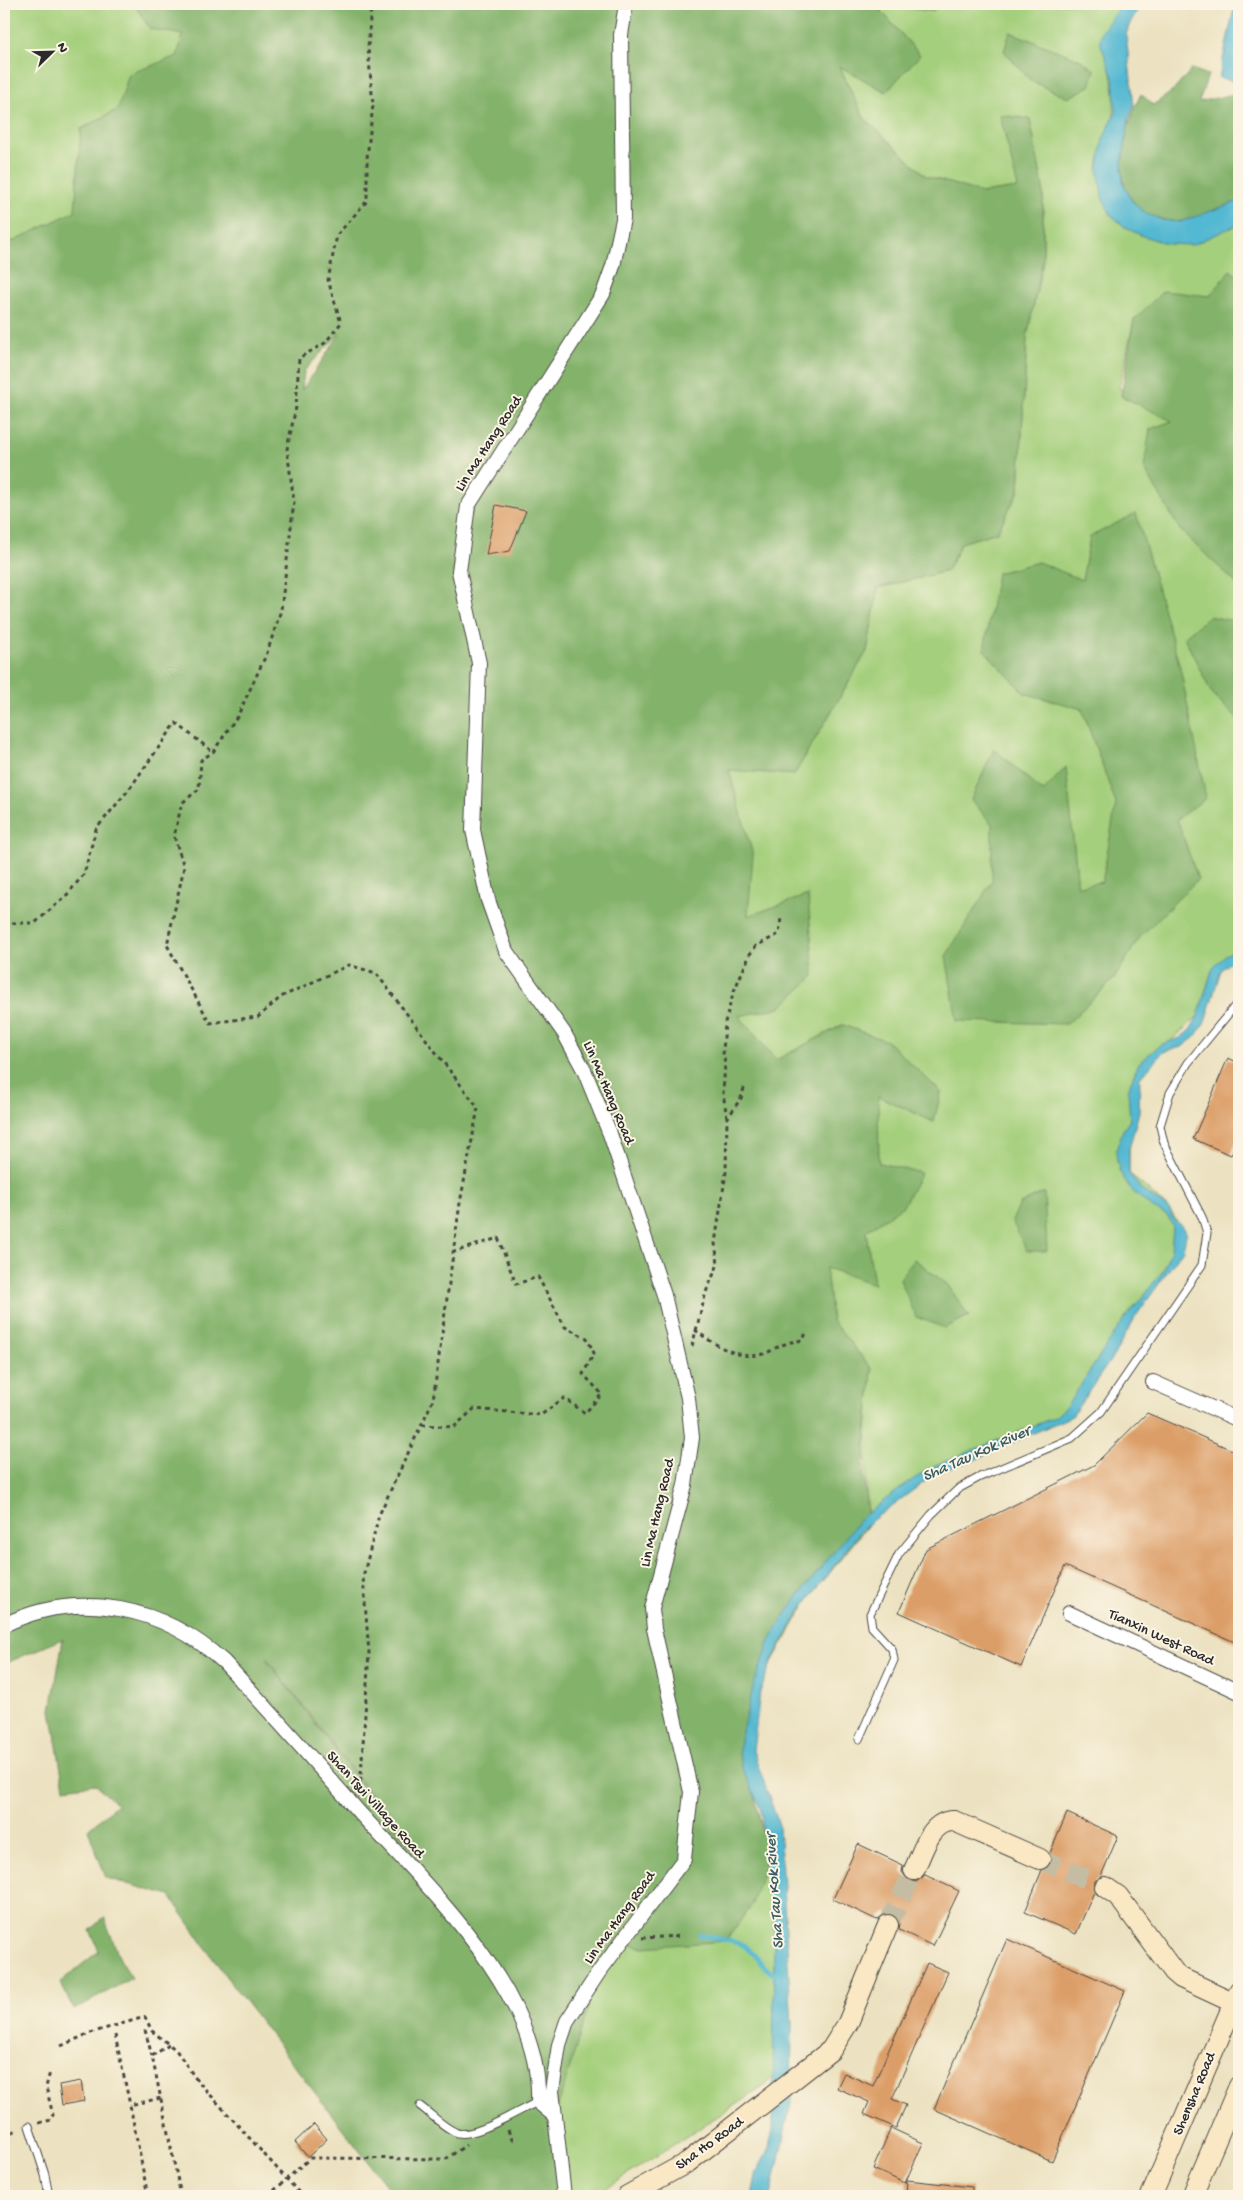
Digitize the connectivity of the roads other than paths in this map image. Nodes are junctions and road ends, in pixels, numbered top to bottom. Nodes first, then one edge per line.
1 (626, 4) edge
2 (1239, 1001) edge
3 (1153, 1382) dead end
4 (1239, 1420) edge
5 (1069, 1613) dead end
6 (4, 1625) edge
7 (1239, 1692) edge
8 (859, 1738) dead end
9 (1040, 1859) tunnel mouth
10 (914, 1870) tunnel mouth
11 (1105, 1887) tunnel mouth
12 (888, 1925) tunnel mouth
13 (1238, 1999) edge
14 (1239, 2086) edge
15 (538, 2102) junction
16 (420, 2106) dead end
17 (555, 2116) junction
18 (29, 2126) road end
19 (49, 2196) edge
20 (564, 2196) edge
21 (627, 2196) edge
22 (1151, 2196) edge
23 (1192, 2196) edge

1 - 17 street, Lin Ma Hang Road
2 - 8 lane
3 - 4 street
5 - 7 street, Tianxin West Road
6 - 15 street, Shan Tsui Village Road
9 - 10 main road
11 - 13 main road
12 - 21 main road, Sha Ho Road
13 - 22 main road, Shensha Road
14 - 23 main road
15 - 16 lane
15 - 17 street
17 - 20 street
18 - 19 lane

